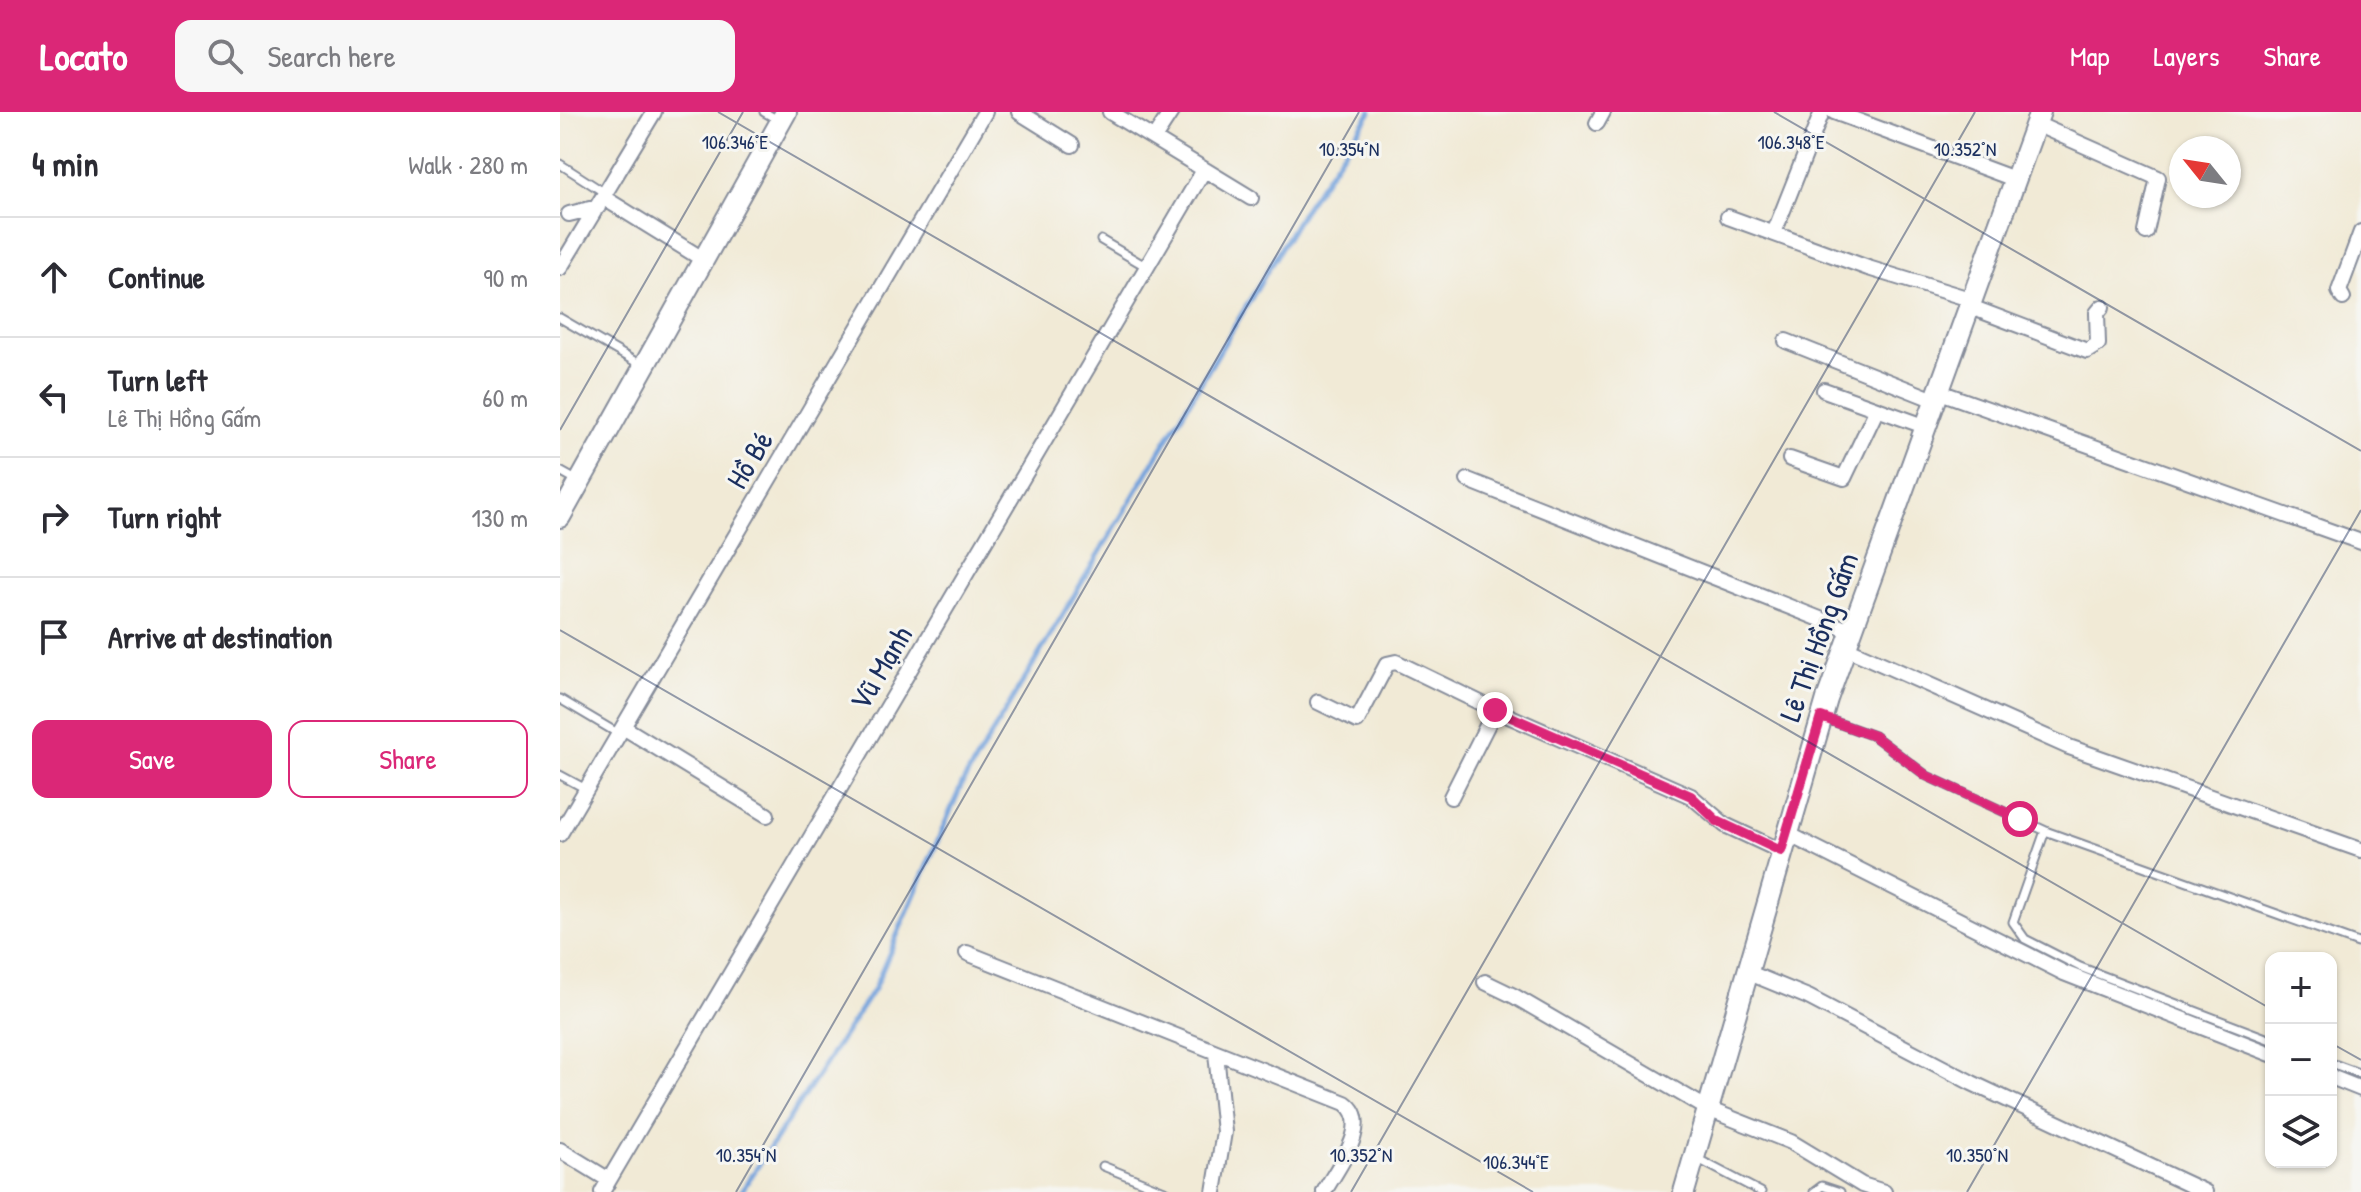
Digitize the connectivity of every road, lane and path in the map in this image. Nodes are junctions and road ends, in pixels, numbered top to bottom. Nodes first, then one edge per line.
1 (654, 112) edge
2 (985, 112) edge
3 (1019, 112) edge
4 (1110, 112) edge
5 (1171, 112) edge
6 (1822, 112) edge
7 (1834, 112) edge
8 (777, 115) edge
9 (2038, 118) edge
10 (1154, 138) junction
11 (1072, 145) dead end
12 (560, 164) edge
13 (1204, 170) junction
14 (2017, 180) junction
15 (1251, 198) dead end
16 (603, 200) junction
17 (569, 214) dead end
18 (1728, 217) dead end
19 (2146, 232) dead end
20 (2361, 232) edge
21 (1774, 233) junction
22 (1101, 240) dead end
23 (704, 260) junction
24 (1147, 267) junction
25 (560, 268) edge
26 (2343, 298) dead end
27 (1972, 304) junction
28 (2102, 307) dead end
29 (560, 318) edge
30 (1786, 341) dead end
31 (644, 366) junction
32 (1824, 390) dead end
33 (1938, 396) junction
34 (1877, 409) junction
35 (1927, 427) junction
36 (1790, 459) dead end
37 (560, 471) edge
38 (1468, 480) dead end
39 (580, 482) junction
40 (560, 517) edge
41 (2361, 542) edge
42 (1850, 640) junction
43 (560, 699) edge
44 (1318, 702) dead end
45 (1495, 710) junction
46 (1821, 717) junction
47 (621, 730) junction
48 (560, 775) edge
49 (586, 789) junction
50 (1451, 797) dead end
51 (767, 815) dead end
52 (2045, 831) junction
53 (560, 834) edge
54 (1784, 842) junction
55 (2361, 850) edge
56 (2361, 944) edge
57 (967, 953) dead end
58 (1747, 972) junction
59 (1485, 982) dead end
60 (2265, 1038) edge
61 (2265, 1052) edge
62 (1216, 1053) junction
63 (2337, 1065) edge
64 (2361, 1074) edge
65 (2337, 1079) edge
66 (2361, 1089) edge
67 (1708, 1109) junction
68 (560, 1150) edge
69 (1694, 1157) junction
70 (1103, 1166) dead end
71 (605, 1186) edge
72 (1167, 1192) edge
73 (1214, 1192) edge
74 (1324, 1192) edge
75 (1684, 1192) edge
76 (1761, 1192) edge
77 (1814, 1192) edge
78 (1840, 1192) edge
79 (1884, 1192) edge
80 (2204, 1192) edge

1 - 16 street
2 - 47 street, Hồ Bé
3 - 11 street
4 - 10 street
5 - 10 street
6 - 21 street
7 - 14 street
8 - 23 main road
9 - 14 main road, Lê Thị Hồng Gấm
9 - 19 street
10 - 13 street
12 - 16 lane
13 - 15 street
13 - 24 street, Vũ Mạnh
14 - 27 main road, Lê Thị Hồng Gấm
16 - 17 street
16 - 23 street
16 - 25 street
18 - 21 street
20 - 26 street
21 - 27 street
22 - 24 lane
23 - 31 main road
24 - 71 street, Vũ Mạnh
27 - 28 street
27 - 33 main road, Lê Thị Hồng Gấm
29 - 31 lane
30 - 33 street
31 - 39 main road
32 - 34 street
33 - 35 main road, Lê Thị Hồng Gấm
33 - 41 street
34 - 35 street
34 - 36 street
35 - 42 main road, Lê Thị Hồng Gấm
37 - 39 lane
38 - 42 street
39 - 40 main road
42 - 46 main road, Lê Thị Hồng Gấm
42 - 55 street
43 - 47 lane
44 - 45 street
45 - 50 street
45 - 54 street
46 - 52 lane
46 - 54 main road, Lê Thị Hồng Gấm
47 - 49 street, Hồ Bé
47 - 51 street
48 - 49 lane
49 - 53 street, Hồ Bé
52 - 56 lane
52 - 60 lane
54 - 58 main road, Lê Thị Hồng Gấm
54 - 61 street
57 - 62 street
58 - 67 main road, Lê Thị Hồng Gấm
58 - 80 street
59 - 67 street
62 - 73 street
62 - 74 street
63 - 64 lane
65 - 66 street
67 - 69 main road, Lê Thị Hồng Gấm
67 - 79 street
68 - 71 street
69 - 75 main road, Lê Thị Hồng Gấm
69 - 76 lane
70 - 72 lane
77 - 78 lane

